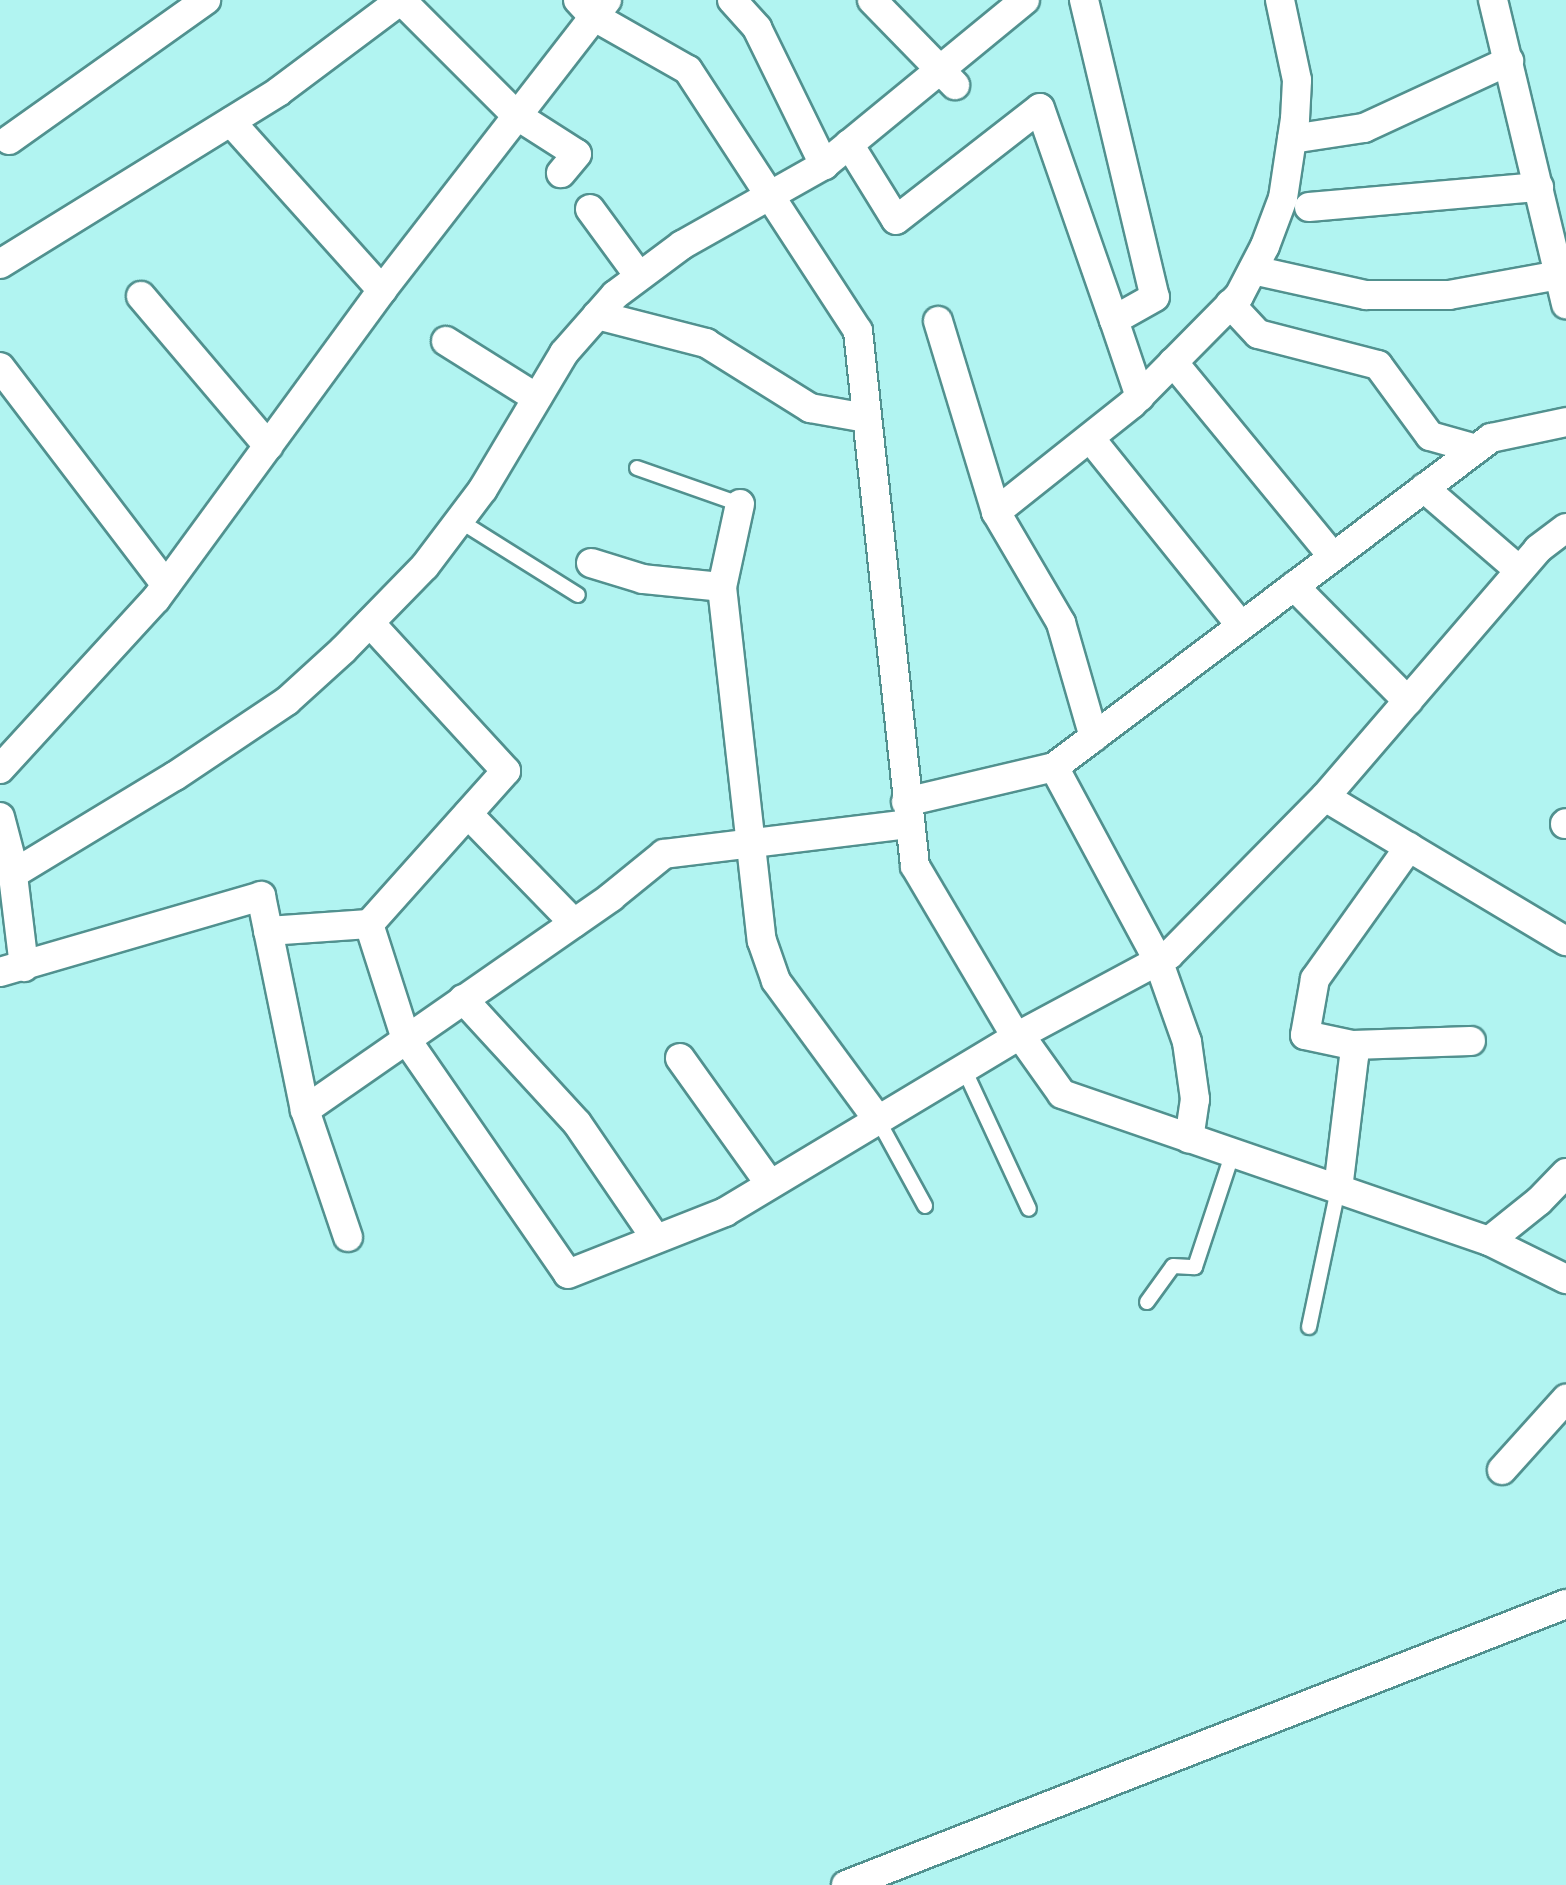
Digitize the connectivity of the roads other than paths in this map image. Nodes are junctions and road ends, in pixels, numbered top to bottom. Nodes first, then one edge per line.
1 (206, 0) edge
2 (733, 0) edge
3 (872, 0) edge
4 (1025, 0) edge
5 (1084, 0) edge
6 (1280, 0) edge
7 (1493, 0) edge
8 (592, 5) edge
9 (1510, 61) junction
10 (947, 76) junction
11 (516, 116) junction
12 (231, 122) junction
13 (1292, 139) junction
14 (9, 140) dead end
15 (849, 144) junction
16 (824, 165) junction
17 (561, 173) dead end
18 (1539, 187) junction
19 (771, 199) junction
20 (1309, 207) dead end
21 (590, 209) dead end
22 (0, 264) edge
23 (1253, 270) junction
24 (1559, 275) junction
25 (639, 276) junction
26 (382, 290) junction
27 (141, 296) dead end
28 (1230, 304) junction
29 (1566, 304) edge
30 (597, 315) junction
31 (1114, 320) junction
32 (938, 321) dead end
33 (446, 341) dead end
34 (1173, 362) junction
35 (0, 367) edge
36 (1140, 397) junction
37 (537, 398) junction
38 (866, 418) junction
39 (1566, 422) edge
40 (1090, 438) junction
41 (268, 446) junction
42 (1476, 449) junction
43 (638, 468) dead end
44 (1424, 488) junction
45 (740, 504) joint
46 (996, 512) junction
47 (460, 521) junction
48 (1566, 528) edge
49 (1333, 557) junction
50 (591, 563) dead end
51 (1519, 570) junction
52 (166, 585) junction
53 (1294, 586) junction
54 (722, 587) junction
55 (578, 595) dead end
56 (370, 623) junction
57 (1241, 626) junction
58 (1408, 701) junction
59 (1094, 737) junction
60 (1054, 767) junction
61 (0, 769) edge
62 (1325, 797) junction
63 (907, 813) junction
64 (467, 814) junction
65 (0, 817) edge
66 (751, 844) junction
67 (1409, 847) junction
68 (13, 874) junction
69 (574, 922) junction
70 (369, 924) junction
71 (268, 931) junction
72 (1566, 941) edge
73 (1158, 960) junction
74 (12, 970) edge
75 (463, 999) junction
76 (1018, 1036) junction
77 (406, 1039) junction
78 (1471, 1041) dead end
79 (1352, 1045) junction
80 (680, 1058) dead end
81 (964, 1069) junction
82 (304, 1110) junction
83 (878, 1120) junction
84 (1189, 1139) junction
85 (1233, 1152) junction
86 (1566, 1172) edge
87 (770, 1185) junction
88 (1338, 1189) junction
89 (925, 1206) dead end
90 (1029, 1209) dead end
91 (348, 1237) dead end
92 (656, 1239) junction
93 (1489, 1241) junction
94 (1566, 1279) edge
95 (1147, 1303) dead end
96 (1310, 1327) dead end
97 (1566, 1399) edge
98 (1502, 1470) dead end
99 (1566, 1604) edge
100 (846, 1885) edge

1 - 14 street
2 - 16 street
3 - 10 street
4 - 10 street
5 - 31 street
6 - 13 street
7 - 9 street
8 - 11 street
8 - 19 street
9 - 13 street
9 - 18 street
10 - 15 street
11 - 12 street
11 - 17 street
11 - 26 street
12 - 22 street
12 - 26 street
13 - 23 street
15 - 16 street
15 - 31 street
16 - 19 street
18 - 20 street
18 - 24 street
19 - 25 street
19 - 38 street
21 - 25 street
23 - 24 street
23 - 28 street
24 - 29 street
25 - 30 street
26 - 41 street
27 - 41 street
28 - 34 street
28 - 42 street
30 - 37 street
30 - 38 street
31 - 36 street
32 - 46 street
33 - 37 street
34 - 36 street
34 - 49 street
35 - 52 street
36 - 40 street
37 - 47 street
38 - 63 street
39 - 42 street
40 - 46 street
40 - 57 street
41 - 52 street
42 - 44 street
43 - 45 lane
44 - 49 street
44 - 51 street
45 - 54 street
46 - 59 street
47 - 55 lane
47 - 56 street
48 - 51 street
49 - 53 street
50 - 54 street
51 - 58 street
52 - 61 street
53 - 57 street
53 - 58 street
54 - 66 street
56 - 64 street
56 - 68 street
57 - 59 street
58 - 62 street
59 - 60 street
60 - 63 street
60 - 73 street
62 - 67 street
62 - 73 street
63 - 66 street
63 - 76 street
64 - 69 street
64 - 70 street
65 - 68 street
66 - 69 street
66 - 83 street
67 - 72 street
67 - 79 street
68 - 74 street
69 - 75 street
70 - 71 street
70 - 77 street
71 - 74 street
71 - 82 street
73 - 76 street
73 - 84 street
75 - 77 street
75 - 92 street
76 - 81 street
76 - 84 street
77 - 82 street
77 - 92 street
78 - 79 street
79 - 88 street
80 - 87 street
81 - 83 street
81 - 90 lane
82 - 91 street
83 - 87 street
83 - 89 lane
84 - 85 street
85 - 88 street
85 - 95 lane
86 - 93 street
87 - 92 street
88 - 93 street
88 - 96 lane
93 - 94 street
97 - 98 street
99 - 100 street

